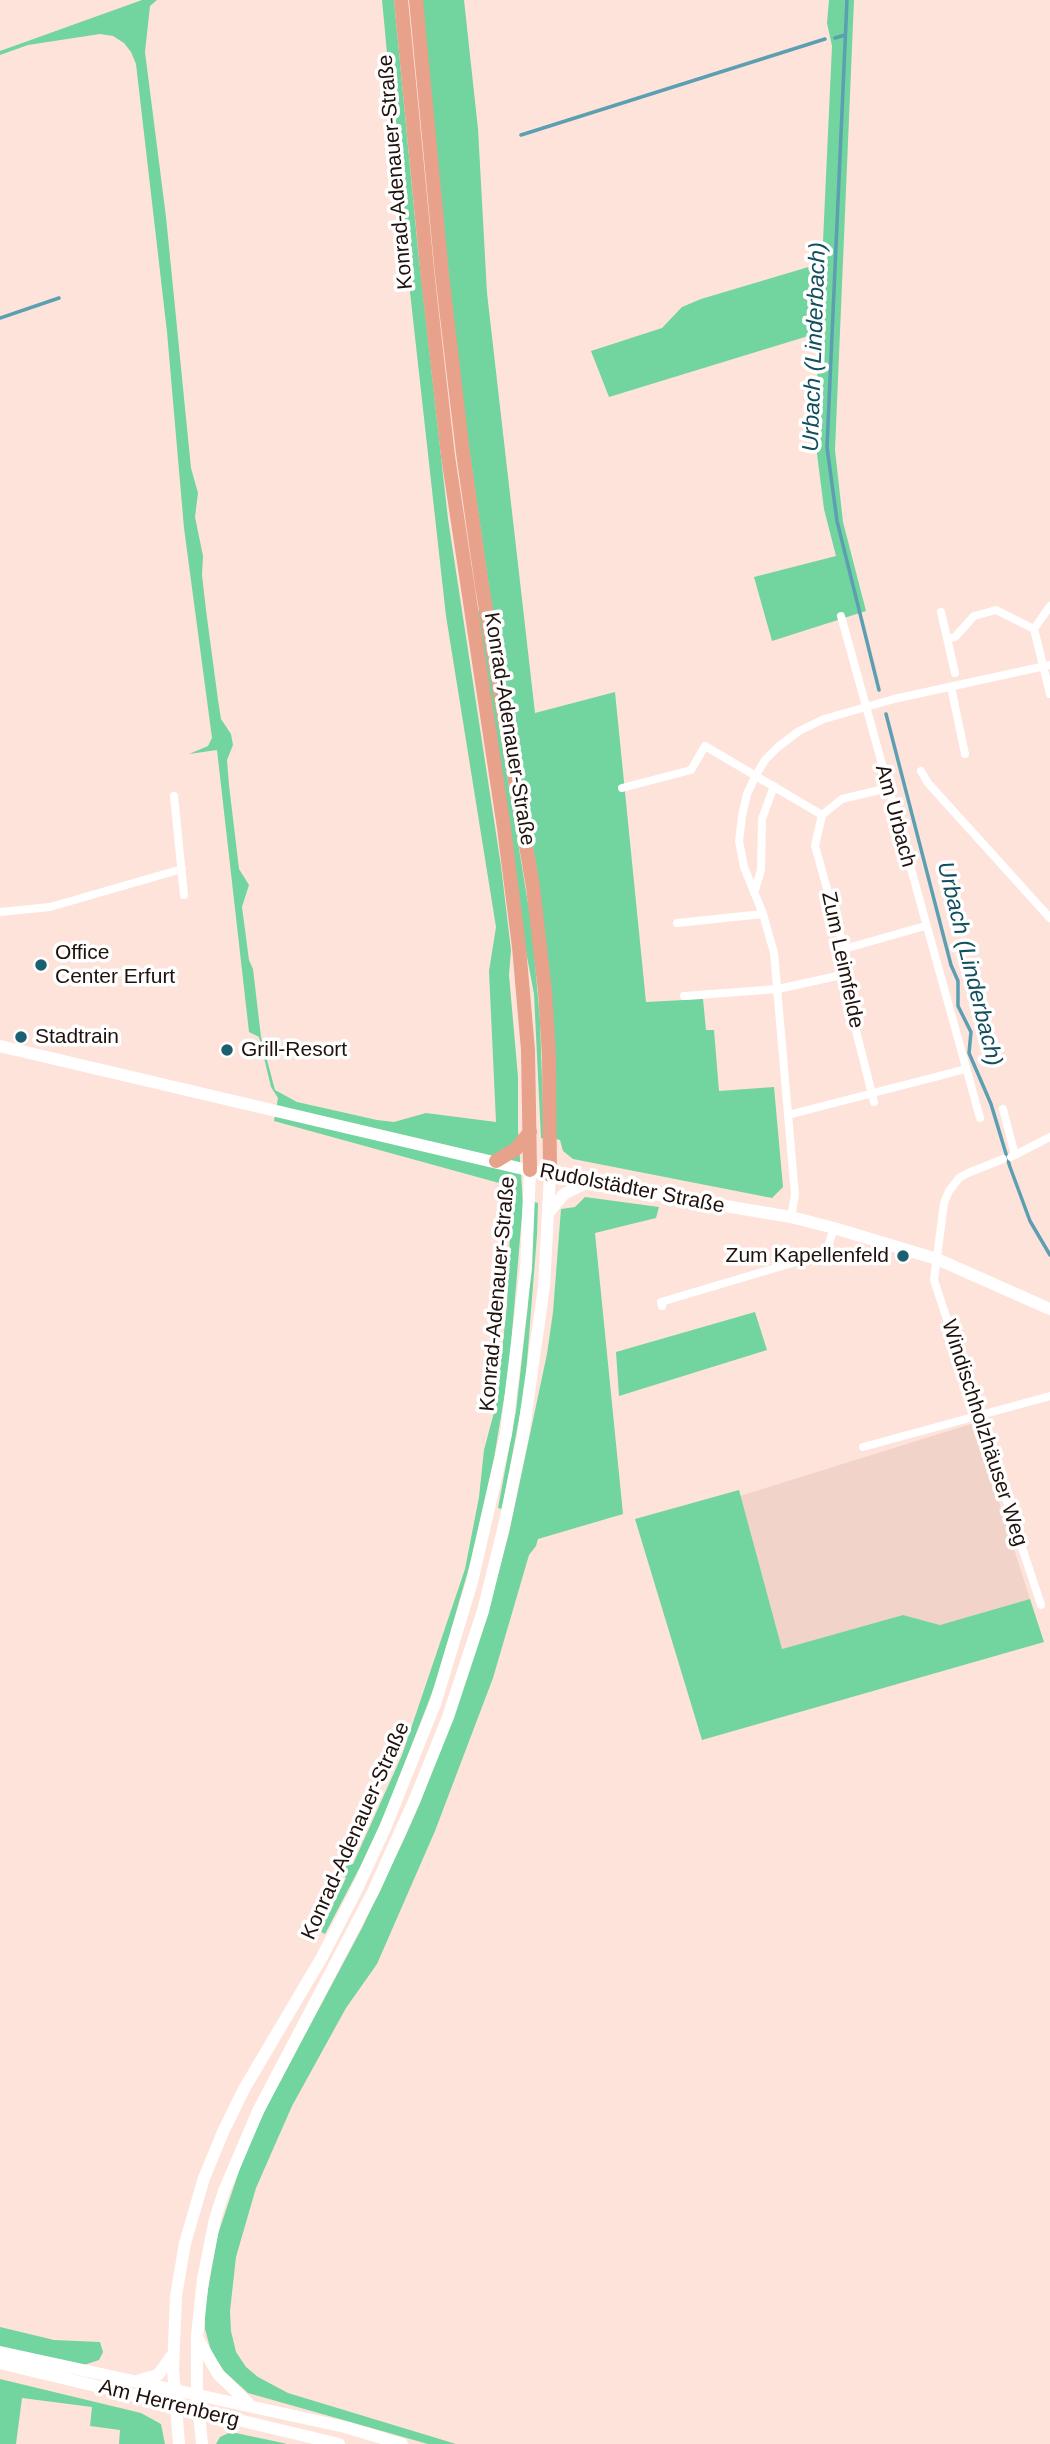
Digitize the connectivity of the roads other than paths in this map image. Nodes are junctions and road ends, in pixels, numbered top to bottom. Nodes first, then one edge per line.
1 (401, 0) edge
2 (416, 0) edge
3 (1050, 606) edge
4 (941, 612) dead end
5 (841, 616) dead end
6 (1034, 629) junction
7 (948, 639) junction
8 (1047, 666) edge
9 (955, 673) dead end
10 (951, 687) junction
11 (1050, 694) edge
12 (866, 706) junction
13 (965, 754) dead end
14 (921, 771) dead end
15 (756, 775) junction
16 (774, 786) junction
17 (622, 788) dead end
18 (888, 788) junction
19 (174, 796) dead end
20 (822, 816) junction
21 (182, 869) junction
22 (754, 892) junction
23 (184, 895) dead end
24 (0, 912) edge
25 (763, 914) junction
26 (1050, 918) edge
27 (677, 923) dead end
28 (925, 926) junction
29 (844, 949) junction
30 (842, 975) junction
31 (778, 989) junction
32 (684, 996) dead end
33 (0, 1046) edge
34 (966, 1069) junction
35 (873, 1098) junction
36 (1003, 1109) dead end
37 (789, 1115) junction
38 (980, 1118) dead end
39 (530, 1132) junction
40 (1050, 1137) edge
41 (1010, 1157) junction
42 (496, 1161) junction
43 (530, 1170) junction
44 (550, 1175) junction
45 (586, 1183) junction
46 (548, 1213) junction
47 (791, 1217) junction
48 (834, 1227) junction
49 (937, 1259) junction
50 (662, 1306) dead end
51 (1050, 1309) edge
52 (1050, 1396) edge
53 (978, 1416) junction
54 (863, 1447) dead end
55 (1041, 1605) dead end
56 (197, 2336) junction
57 (0, 2352) edge
58 (173, 2353) junction
59 (0, 2363) edge
60 (135, 2380) junction
61 (173, 2388) junction
62 (197, 2394) junction
63 (175, 2406) junction
64 (252, 2406) junction
65 (198, 2411) junction
66 (224, 2417) junction
67 (202, 2442) edge
68 (179, 2444) edge
69 (339, 2444) edge
70 (402, 2444) edge

1 - 39 highway, Konrad-Adenauer-Straße
2 - 44 highway, Konrad-Adenauer-Straße
3 - 6 street
4 - 7 street
5 - 12 street, Am Urbach
6 - 7 street
6 - 8 street
7 - 9 street
8 - 10 street
8 - 11 street
10 - 12 street
10 - 13 street
12 - 15 street
12 - 18 street, Am Urbach
14 - 26 street
15 - 16 street
15 - 17 street
15 - 22 street
16 - 20 street
16 - 22 street
18 - 20 street
18 - 28 street, Am Urbach
19 - 21 street
20 - 29 street, Zum Leimfelde
21 - 23 street
21 - 24 street
22 - 25 street
25 - 27 street
25 - 31 street
28 - 29 street
28 - 34 street, Am Urbach
29 - 30 street, Zum Leimfelde
30 - 31 street
30 - 35 street, Zum Leimfelde
31 - 32 street
31 - 37 street
33 - 42 main road, Rudolstädter Straße
34 - 35 street
34 - 38 street, Am Urbach
35 - 37 street
36 - 41 street
37 - 47 street
39 - 42 highway
39 - 43 highway, Konrad-Adenauer-Straße
40 - 41 street, Windischholzhäuser Weg
41 - 49 street, Windischholzhäuser Weg
42 - 43 main road, Rudolstädter Straße
43 - 44 main road, Rudolstädter Straße
43 - 58 main road, Konrad-Adenauer-Straße
44 - 45 main road, Rudolstädter Straße
44 - 46 main road, Konrad-Adenauer-Straße
45 - 46 main road
45 - 47 main road, Rudolstädter Straße
46 - 56 main road, Konrad-Adenauer-Straße
47 - 48 main road, Rudolstädter Straße
48 - 49 main road, Rudolstädter Straße
48 - 50 street
49 - 51 main road, Rudolstädter Straße
49 - 53 street, Windischholzhäuser Weg
52 - 53 street
53 - 54 street
53 - 55 street, Windischholzhäuser Weg
56 - 62 main road, Konrad-Adenauer-Straße
56 - 64 main road
57 - 60 main road, Am Herrenberg
58 - 60 main road
58 - 61 main road, Konrad-Adenauer-Straße
59 - 63 main road, Am Herrenberg
60 - 61 main road, Am Herrenberg
61 - 62 main road, Am Herrenberg
61 - 63 main road, Konrad-Adenauer-Straße
62 - 64 main road, Am Herrenberg
62 - 65 main road, Konrad-Adenauer-Straße
63 - 65 main road, Am Herrenberg
63 - 68 main road, Konrad-Adenauer-Straße
64 - 70 main road, Am Herrenberg
65 - 66 main road, Am Herrenberg
65 - 67 main road, Konrad-Adenauer-Straße
66 - 67 main road
66 - 69 main road, Am Herrenberg

